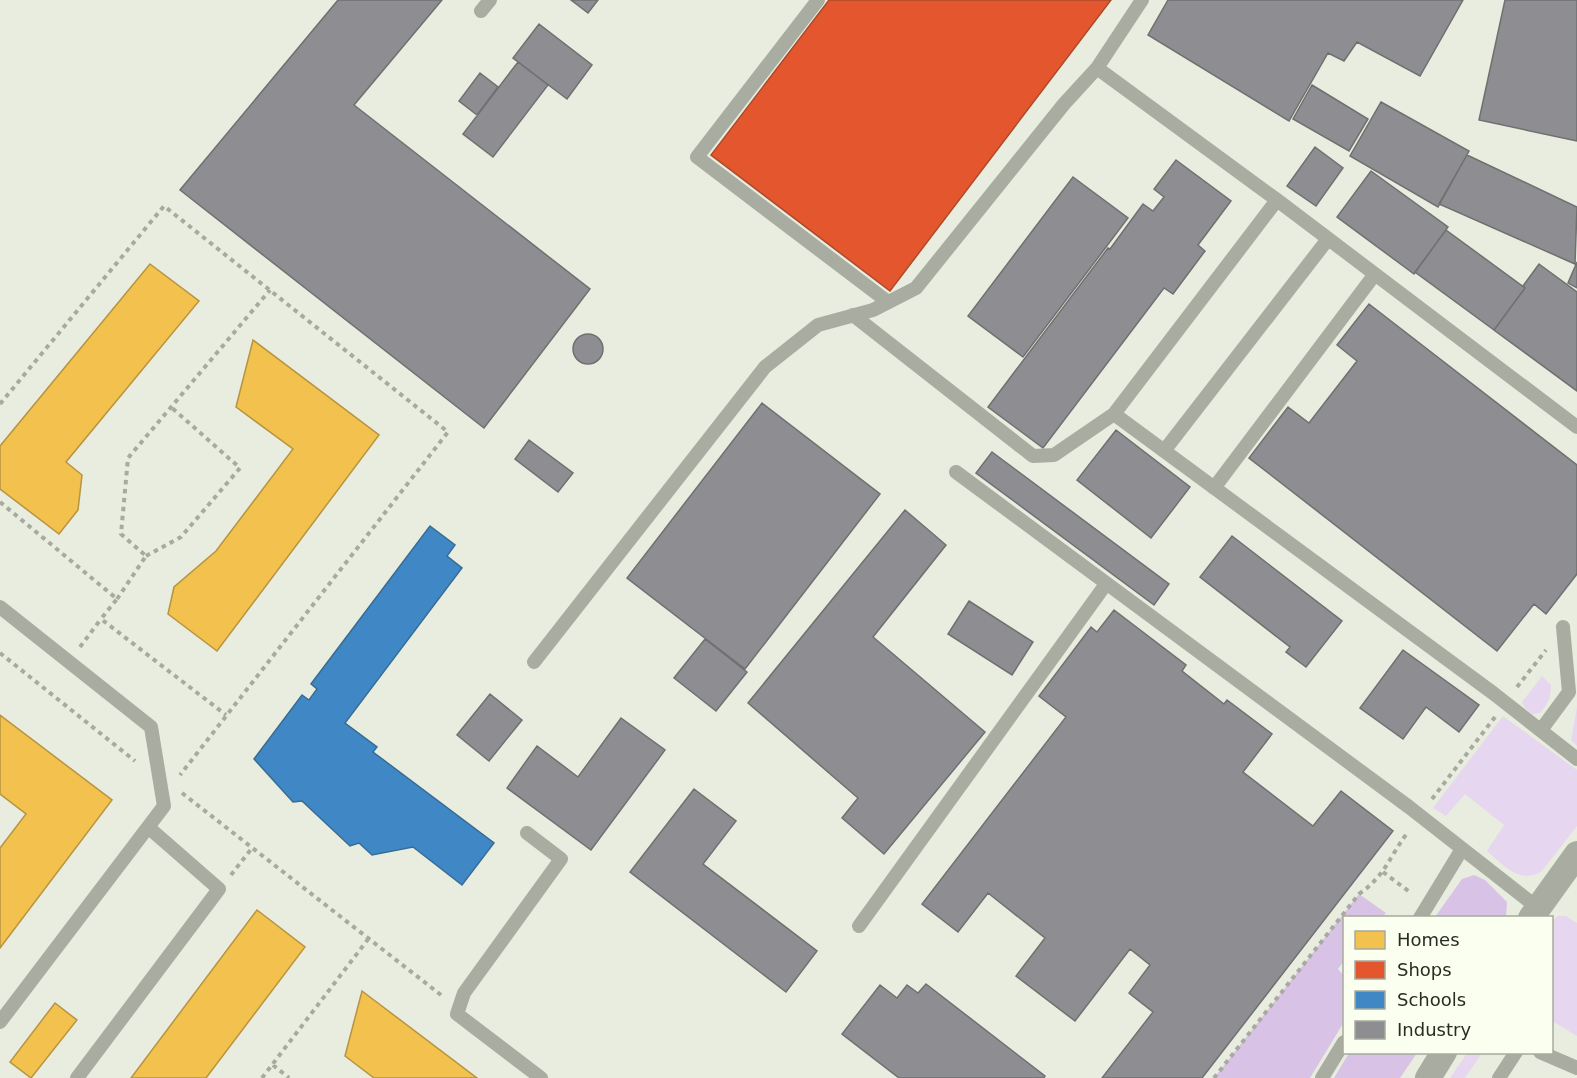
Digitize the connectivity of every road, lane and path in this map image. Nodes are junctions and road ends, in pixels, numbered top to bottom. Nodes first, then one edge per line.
1 (490, 0) edge
2 (818, 0) edge
3 (1142, 0) edge
4 (481, 11) dead end
5 (1097, 68) junction
6 (1277, 200) junction
7 (1328, 239) junction
8 (1375, 274) junction
9 (270, 290) junction
10 (888, 302) junction
11 (853, 315) junction
12 (0, 404) edge
13 (171, 407) junction
14 (1114, 414) junction
15 (1577, 427) edge
16 (1164, 451) junction
17 (956, 472) dead end
18 (1214, 488) junction
19 (0, 502) edge
20 (146, 556) junction
21 (1106, 584) junction
22 (117, 599) junction
23 (0, 607) edge
24 (101, 619) junction
25 (1563, 627) joint
26 (0, 654) edge
27 (68, 661) junction
28 (534, 662) dead end
29 (1506, 703) junction
30 (226, 715) junction
31 (1540, 730) junction
32 (1577, 759) edge
33 (144, 767) dead end
34 (172, 786) junction
35 (163, 797) junction
36 (1419, 816) junction
37 (148, 827) junction
38 (527, 833) dead end
39 (252, 848) junction
40 (1462, 849) junction
41 (1577, 854) edge
42 (1383, 872) junction
43 (219, 889) junction
44 (1424, 911) edge
45 (1535, 913) edge
46 (859, 926) dead end
47 (369, 938) junction
48 (459, 1008) junction
49 (0, 1023) edge
50 (1343, 1044) edge
51 (1443, 1054) edge
52 (1515, 1054) edge
53 (1542, 1054) edge
54 (273, 1065) junction
55 (1577, 1068) edge
56 (77, 1078) edge
57 (262, 1078) edge
58 (289, 1078) edge
59 (541, 1078) edge
60 (1214, 1078) edge
61 (1322, 1078) edge
62 (1428, 1078) edge
63 (1499, 1078) edge

1 - 4 lane
2 - 10 lane
3 - 5 lane
5 - 6 lane
5 - 10 lane
6 - 7 lane
6 - 14 lane
7 - 8 lane
7 - 16 lane
8 - 15 lane
8 - 18 lane
9 - 12 path
9 - 13 path
9 - 30 path
10 - 11 lane
11 - 14 lane
11 - 28 lane
13 - 20 path
13 - 20 path
14 - 16 lane
16 - 18 lane
17 - 21 lane
18 - 29 lane
19 - 22 path
20 - 22 path
21 - 36 lane
21 - 46 lane
22 - 24 path
23 - 27 lane
24 - 27 path
24 - 30 path
25 - 29 path
25 - 31 lane
26 - 33 path
27 - 35 lane
29 - 31 lane
29 - 36 path
30 - 34 path
31 - 32 lane
34 - 35 path
34 - 39 path
35 - 37 lane
36 - 40 lane
36 - 42 path
37 - 43 lane
37 - 49 lane
38 - 48 lane
39 - 43 path
39 - 47 path
40 - 44 lane
40 - 45 lane
41 - 45 street
42 - 44 path
42 - 60 path
43 - 56 lane
47 - 48 path
47 - 54 path
48 - 59 lane
50 - 61 lane
51 - 62 street
52 - 63 lane
53 - 55 lane
54 - 57 path
54 - 58 path

